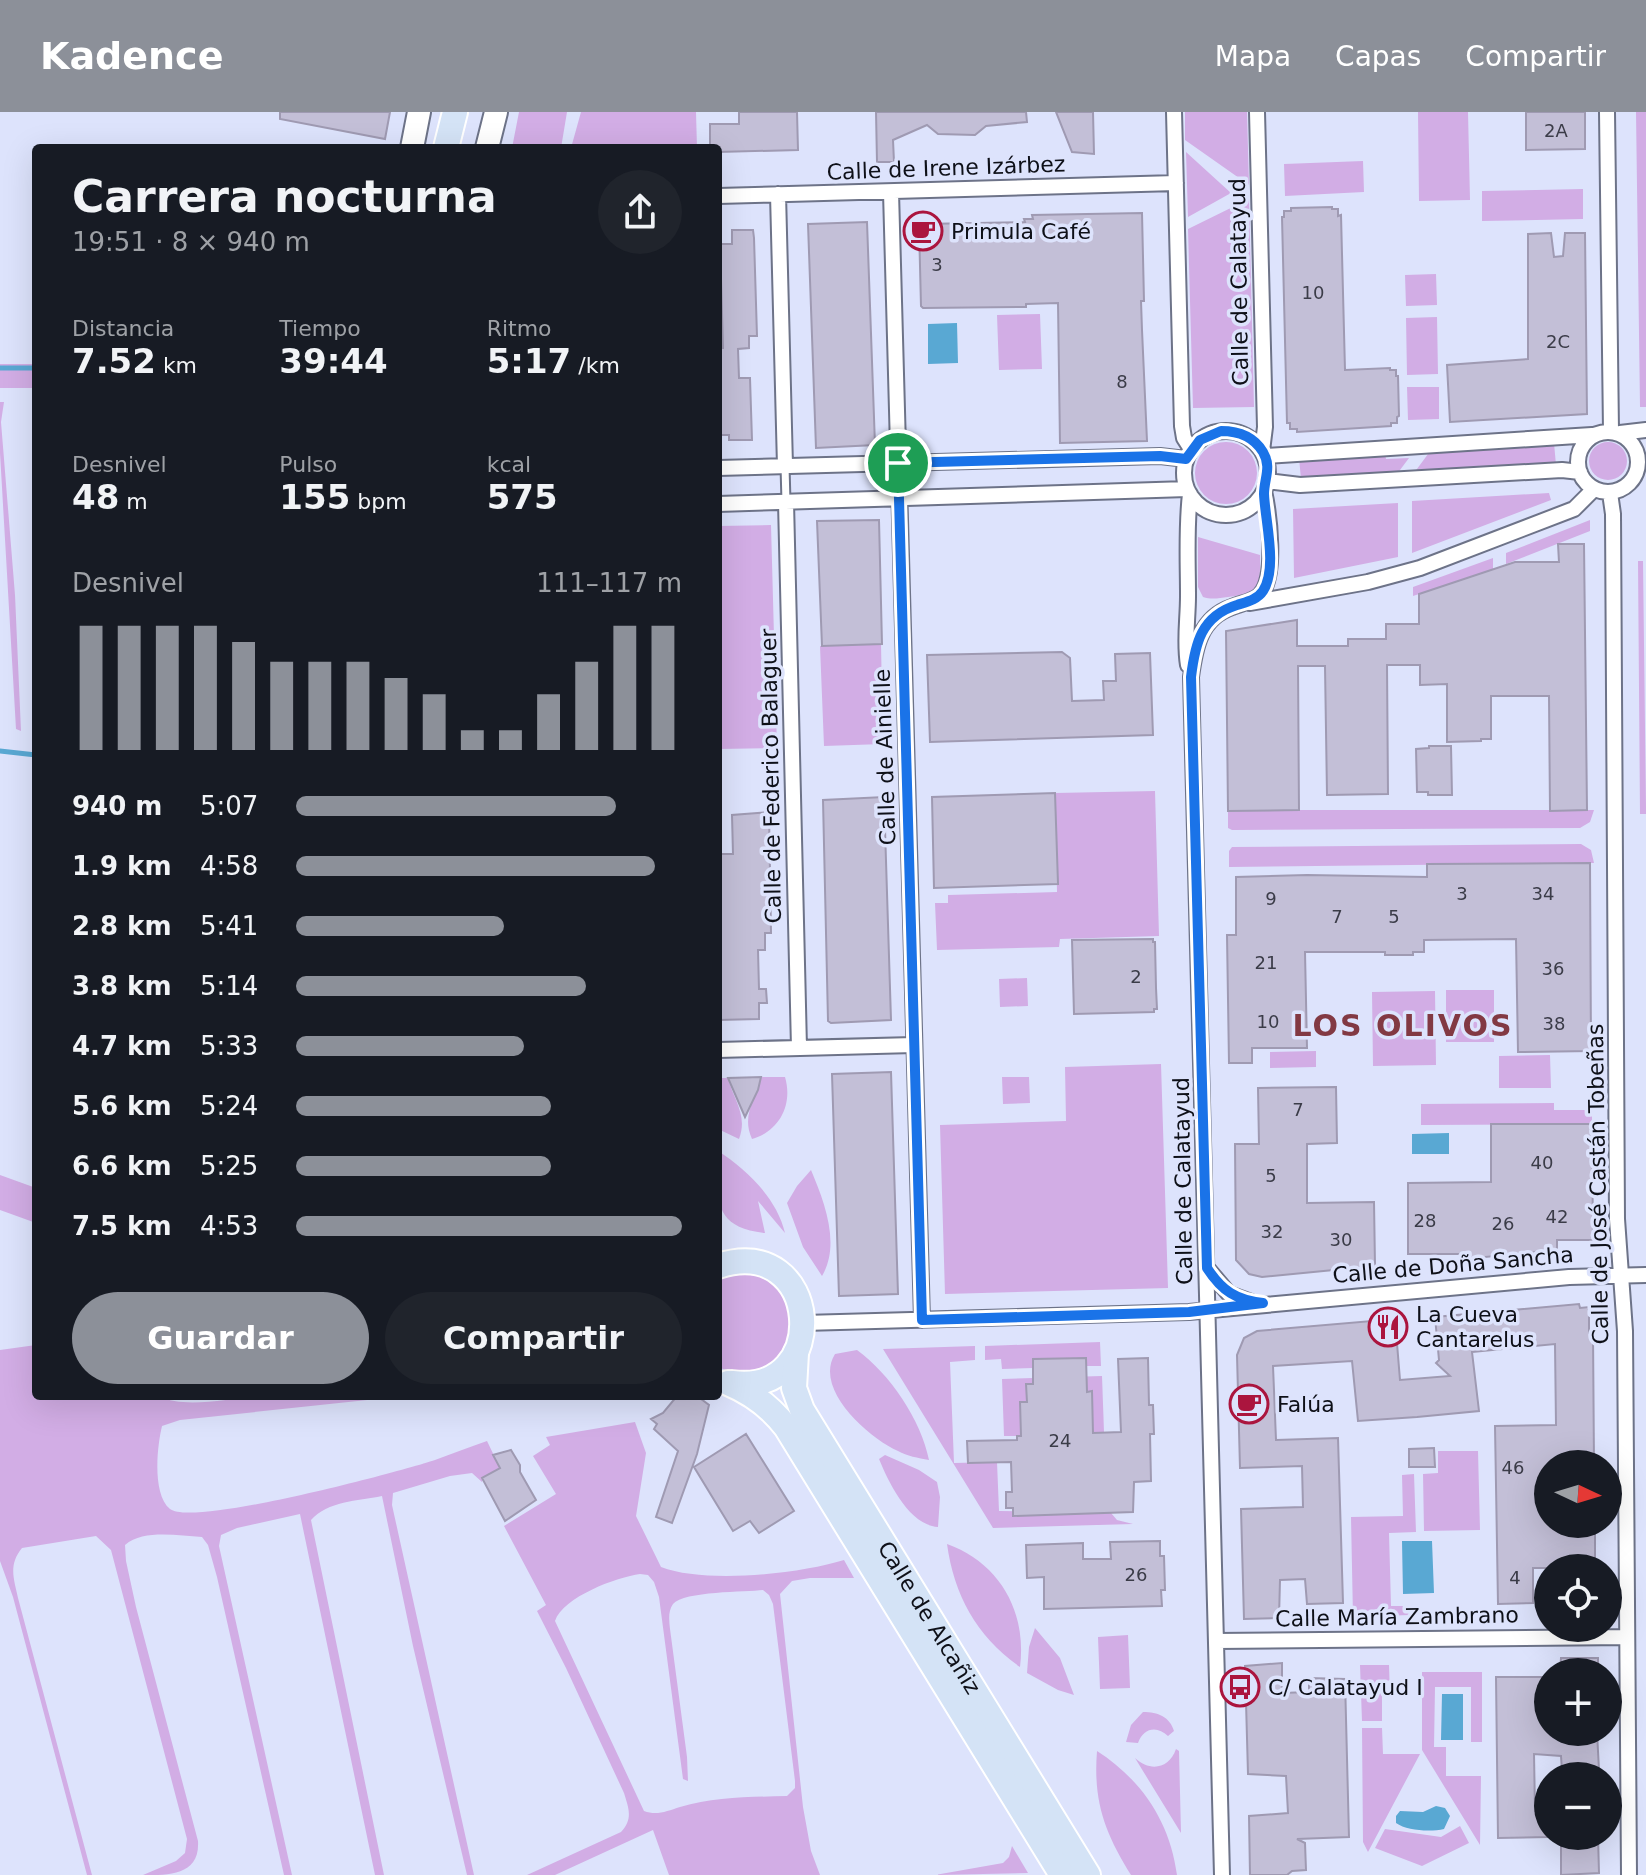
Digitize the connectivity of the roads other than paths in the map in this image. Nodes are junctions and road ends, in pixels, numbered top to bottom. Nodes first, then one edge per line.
1 (419, 112) edge
2 (496, 112) edge
3 (1174, 112) edge
4 (1257, 112) edge
5 (1607, 112) edge
6 (413, 144) edge
7 (488, 144) edge
8 (1176, 183) junction
9 (891, 192) junction
10 (778, 194) junction
11 (722, 196) edge
12 (1646, 430) edge
13 (1615, 432) junction
14 (1592, 435) junction
15 (1189, 454) junction
16 (1264, 454) junction
17 (898, 463) junction
18 (785, 466) junction
19 (722, 468) edge
20 (1580, 472) junction
21 (1646, 480) edge
22 (1627, 485) junction
23 (1265, 486) junction
24 (1594, 489) junction
25 (1188, 492) junction
26 (1610, 493) junction
27 (900, 499) junction
28 (786, 502) junction
29 (722, 504) edge
30 (1269, 572) junction
31 (1297, 595) junction
32 (1231, 607) junction
33 (1191, 677) junction
34 (914, 1045) junction
35 (799, 1048) junction
36 (722, 1050) edge
37 (722, 1252) edge
38 (750, 1262) junction
39 (722, 1266) edge
40 (1207, 1268) junction
41 (1622, 1274) junction
42 (1646, 1275) edge
43 (1263, 1303) junction
44 (1208, 1310) junction
45 (922, 1320) junction
46 (804, 1323) junction
47 (796, 1353) junction
48 (723, 1381) edge
49 (1627, 1637) junction
50 (1216, 1641) junction
51 (1062, 1875) edge
52 (1088, 1875) edge
53 (1222, 1875) edge
54 (1629, 1875) edge

1 - 6 main road
2 - 7 main road
3 - 8 street
4 - 16 street, Calle de Calatayud
5 - 13 street
8 - 9 street, Calle de Irene Izárbez
8 - 15 street
9 - 10 street, Calle de Irene Izárbez
9 - 17 street, Calle de Ainielle
10 - 11 street, Calle de Irene Izárbez
10 - 18 street
12 - 13 street
13 - 14 street
13 - 22 street
14 - 16 street
14 - 20 street
15 - 16 street
15 - 17 street
15 - 25 street
16 - 23 street
17 - 18 street
17 - 27 street, Calle de Ainielle
18 - 19 street
18 - 28 lane
20 - 23 street
20 - 24 street
21 - 22 street
22 - 26 street
23 - 25 street
23 - 30 street
24 - 26 street
24 - 31 street
25 - 27 street
25 - 33 street, Calle de Calatayud
26 - 41 street, Calle de José Castán Tobeñas
27 - 28 street
27 - 34 street, Calle de Ainielle
28 - 29 street
28 - 35 street, Calle de Federico Balaguer
30 - 31 street
30 - 32 street, Calle de Calatayud
31 - 32 street
32 - 33 street, Calle de Calatayud
33 - 40 street, Calle de Calatayud
34 - 35 street
34 - 45 street, Calle de Ainielle
35 - 36 street
37 - 38 main road
38 - 39 main road
38 - 46 main road
40 - 43 street, Calle de Doña Sancha
40 - 44 street, Calle de Calatayud
41 - 42 street, Calle de Doña Sancha
41 - 43 street, Calle de Doña Sancha
41 - 49 street, Calle de José Castán Tobeñas
43 - 44 street, Calle de Doña Sancha
44 - 45 street, Calle de Doña Sancha
44 - 50 street, Calle de Calatayud
45 - 46 street, Calle de Doña Sancha
46 - 47 main road, Calle de Alcañiz
47 - 48 main road
47 - 52 main road, Calle de Alcañiz
48 - 51 main road, Calle de Alcañiz
49 - 50 street, Calle María Zambrano
49 - 54 street, Calle de José Castán Tobeñas
50 - 53 street, Calle de Calatayud

